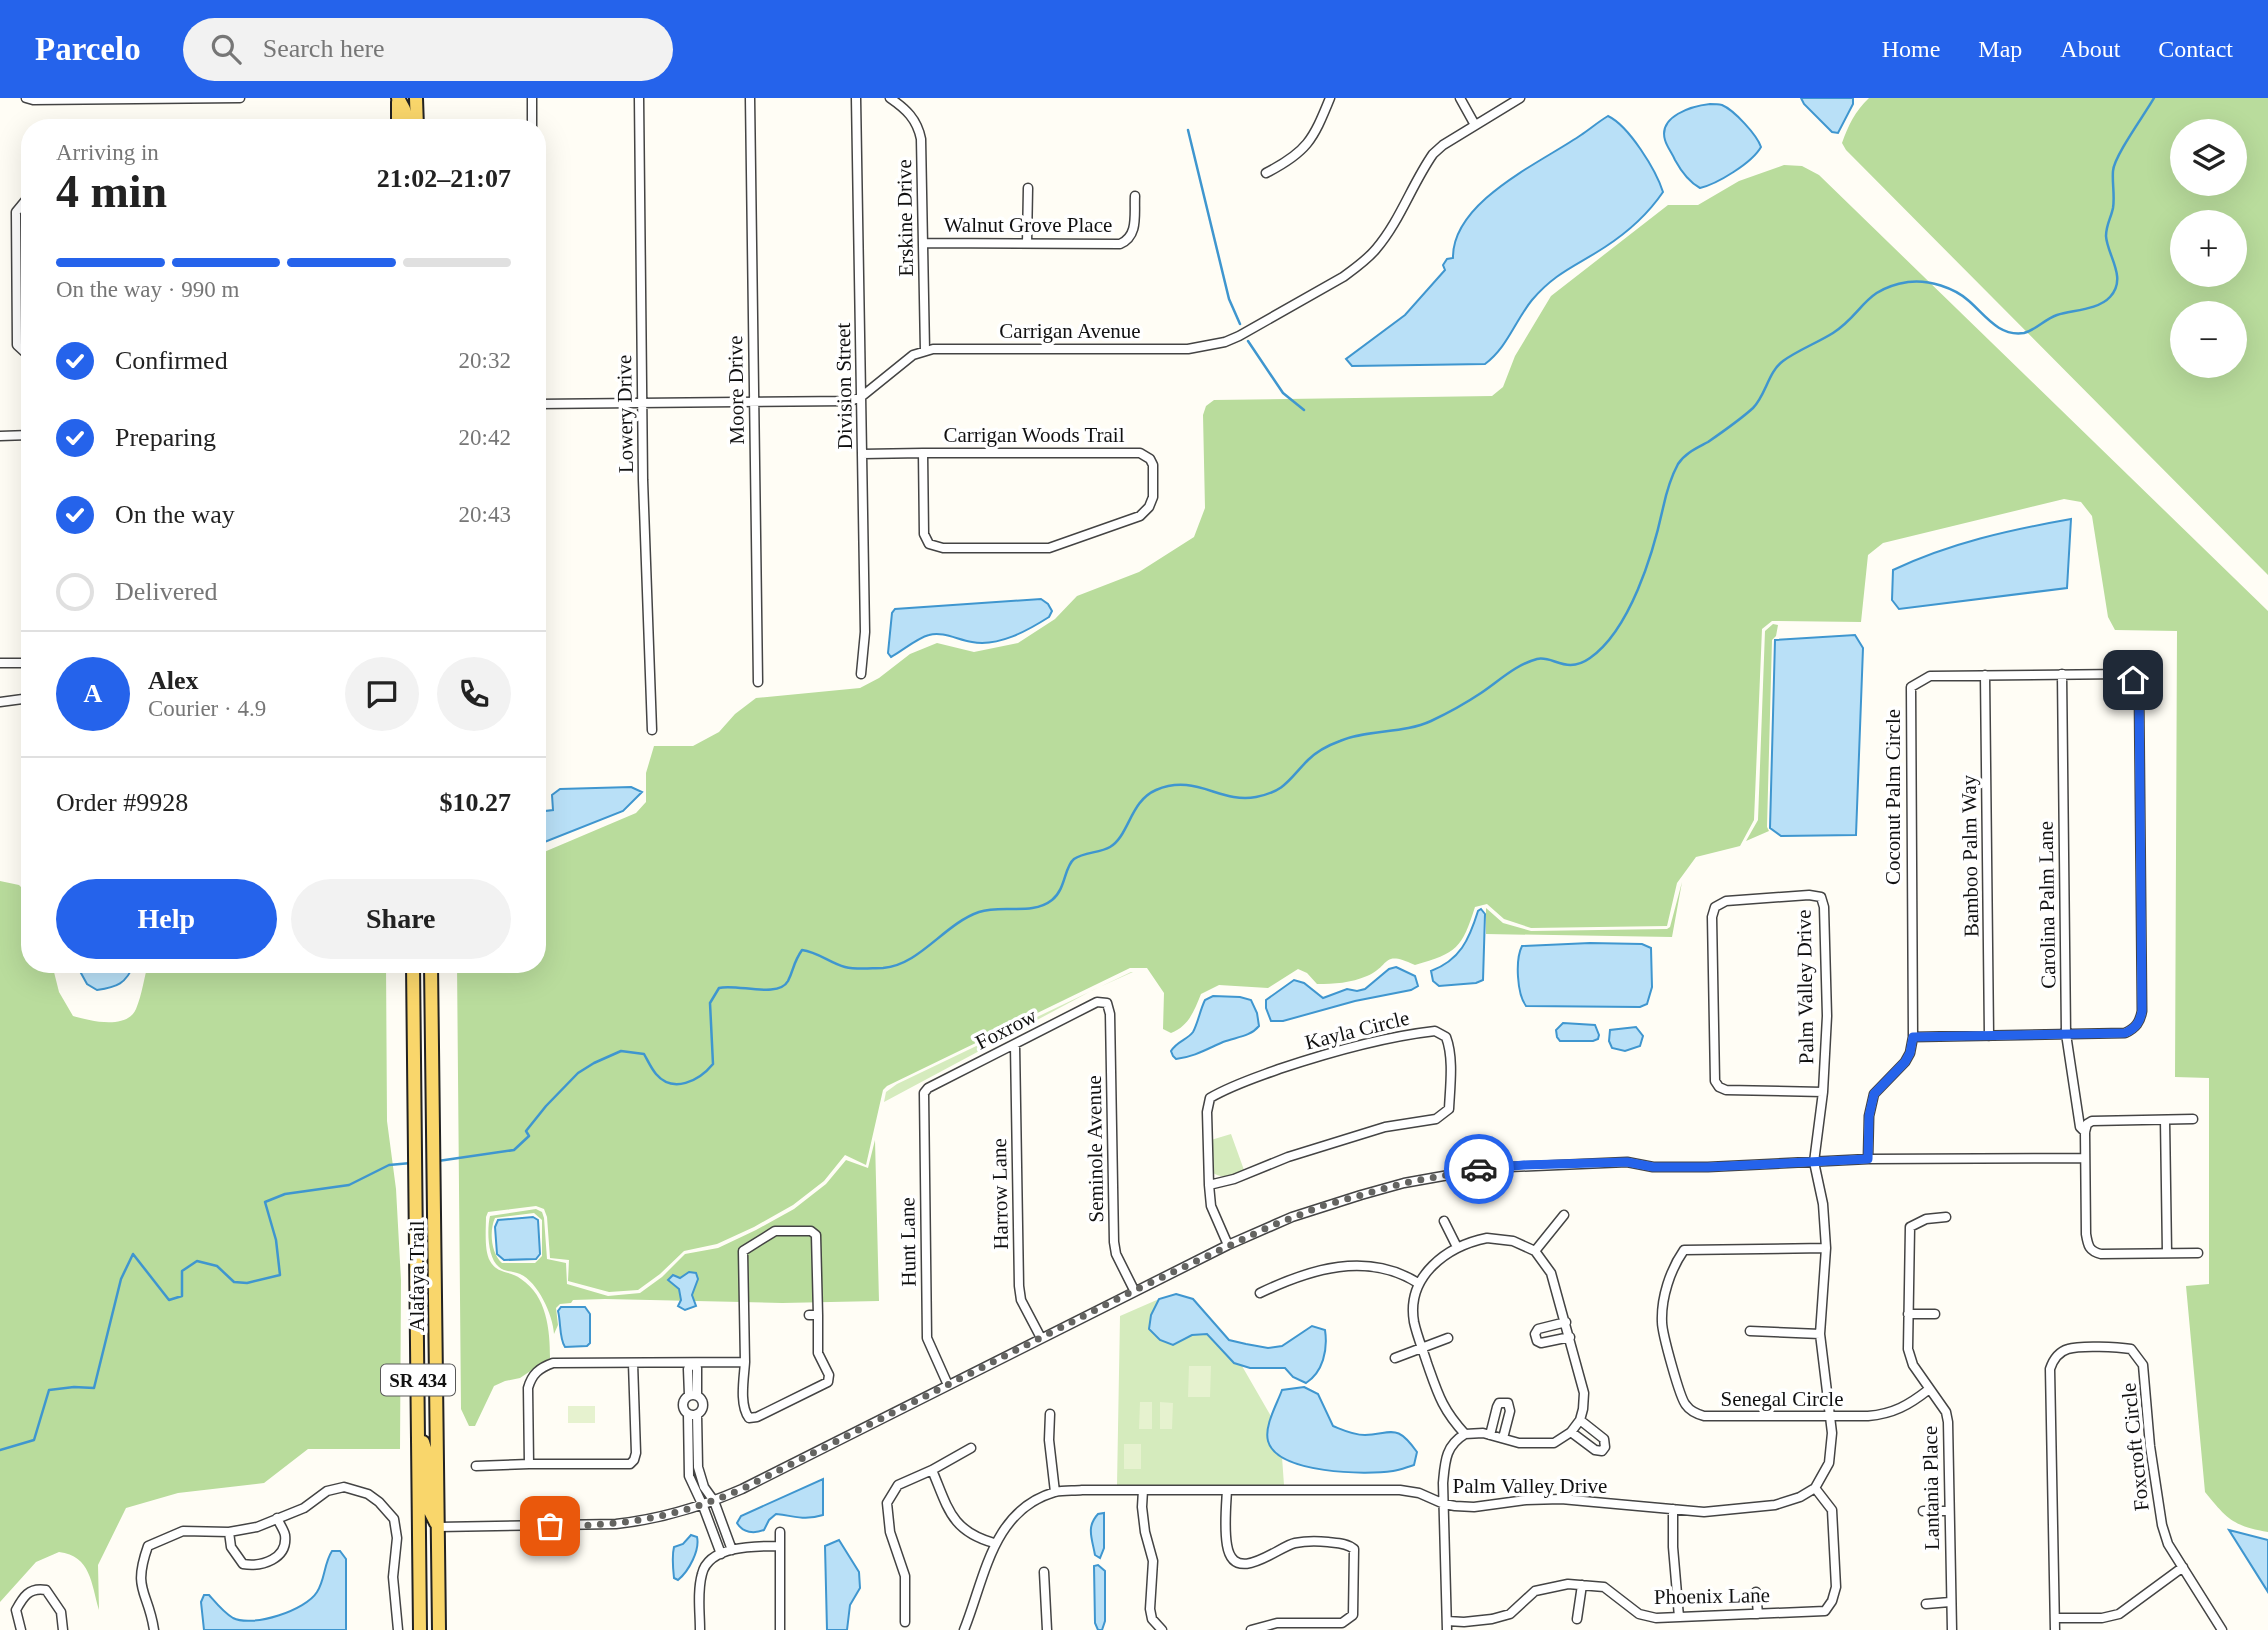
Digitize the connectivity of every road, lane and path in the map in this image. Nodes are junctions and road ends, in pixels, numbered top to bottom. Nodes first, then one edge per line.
1 (26, 98) edge
2 (240, 98) edge
3 (398, 98) edge
4 (416, 98) edge
5 (531, 98) edge
6 (639, 98) edge
7 (750, 98) edge
8 (856, 98) edge
9 (890, 98) edge
10 (1330, 98) edge
11 (1460, 98) edge
12 (1520, 98) edge
13 (398, 119) edge
14 (406, 119) edge
15 (417, 119) edge
16 (532, 119) edge
17 (1475, 125) junction
18 (1266, 173) dead end
19 (1028, 188) dead end
20 (1135, 196) dead end
21 (21, 206) edge
22 (924, 243) junction
23 (1027, 243) junction
24 (21, 349) edge
25 (925, 351) junction
26 (861, 397) junction
27 (754, 401) junction
28 (642, 402) junction
29 (546, 404) edge
30 (21, 435) edge
31 (0, 436) edge
32 (923, 453) junction
33 (862, 454) junction
34 (0, 663) edge
35 (21, 663) edge
36 (861, 674) dead end
37 (2062, 674) junction
38 (1985, 675) junction
39 (758, 682) dead end
40 (21, 699) edge
41 (0, 702) edge
42 (652, 730) dead end
43 (413, 973) edge
44 (431, 973) edge
45 (1107, 1003) joint
46 (414, 1004) junction
47 (433, 1028) junction
48 (2066, 1034) junction
49 (1989, 1036) junction
50 (1913, 1037) junction
51 (1015, 1045) junction
52 (1822, 1092) junction
53 (924, 1093) joint
54 (2193, 1119) dead end
55 (2165, 1120) junction
56 (2085, 1132) junction
57 (2085, 1158) junction
58 (1868, 1159) junction
59 (1814, 1162) junction
60 (1209, 1185) junction
61 (1564, 1215) dead end
62 (1946, 1217) dead end
63 (1444, 1221) dead end
64 (1228, 1245) junction
65 (1457, 1247) junction
66 (1826, 1248) junction
67 (1535, 1251) junction
68 (2167, 1253) junction
69 (2198, 1253) dead end
70 (417, 1276) junction
71 (1418, 1283) junction
72 (1135, 1290) junction
73 (1260, 1293) dead end
74 (436, 1297) junction
75 (1908, 1314) junction
76 (1935, 1314) dead end
77 (1566, 1322) junction
78 (1750, 1331) dead end
79 (1820, 1334) junction
80 (1570, 1337) junction
81 (1041, 1338) junction
82 (1448, 1338) dead end
83 (1422, 1348) junction
84 (1395, 1358) dead end
85 (745, 1362) junction
86 (633, 1363) junction
87 (693, 1363) junction
88 (948, 1385) junction
89 (1928, 1390) junction
90 (693, 1395) junction
91 (693, 1414) junction
92 (1050, 1414) dead end
93 (1831, 1417) junction
94 (1580, 1420) junction
95 (418, 1425) junction
96 (1571, 1432) junction
97 (1465, 1434) junction
98 (1490, 1435) junction
99 (1503, 1438) junction
100 (971, 1448) dead end
101 (529, 1464) junction
102 (476, 1466) dead end
103 (932, 1470) junction
104 (1815, 1489) junction
105 (1143, 1490) junction
106 (1227, 1490) junction
107 (1055, 1492) junction
108 (714, 1501) junction
109 (1444, 1504) junction
110 (704, 1506) junction
111 (1673, 1509) junction
112 (1923, 1511) dead end
113 (1948, 1511) junction
114 (277, 1518) junction
115 (723, 1524) junction
116 (438, 1527) junction
117 (711, 1528) junction
118 (229, 1532) junction
119 (779, 1532) dead end
120 (994, 1543) junction
121 (780, 1546) junction
122 (732, 1550) junction
123 (721, 1554) junction
124 (2183, 1567) junction
125 (1044, 1572) dead end
126 (1582, 1585) junction
127 (1756, 1592) dead end
128 (1951, 1602) junction
129 (1926, 1604) dead end
130 (1758, 1614) junction
131 (1679, 1617) junction
132 (2055, 1618) junction
133 (1577, 1619) dead end
134 (905, 1622) dead end
135 (1447, 1625) edge
136 (967, 1629) edge
137 (22, 1630) edge
138 (63, 1630) edge
139 (154, 1630) edge
140 (398, 1630) edge
141 (420, 1630) edge
142 (439, 1630) edge
143 (701, 1630) edge
144 (780, 1630) edge
145 (1046, 1630) edge
146 (1162, 1630) edge
147 (1251, 1630) edge
148 (1952, 1630) edge
149 (2056, 1630) edge
150 (2222, 1630) edge

1 - 2 street
3 - 13 main road
3 - 14 main road
4 - 15 main road
5 - 16 street
6 - 28 street, Lowery Drive
7 - 27 street, Moore Drive
8 - 26 street, Division Street
9 - 22 street, Erskine Drive
10 - 18 street
11 - 17 street
12 - 17 street, Carrigan Avenue
17 - 25 street, Carrigan Avenue
19 - 23 street
20 - 23 street, Walnut Grove Place
21 - 24 street
22 - 23 street, Walnut Grove Place
22 - 25 street, Erskine Drive
25 - 26 street, Carrigan Avenue
26 - 27 street
26 - 33 street, Division Street
27 - 28 street
27 - 39 street, Moore Drive
28 - 29 street
28 - 42 street, Lowery Drive
30 - 31 street
32 - 32 street, Carrigan Woods Trail
32 - 33 street, Carrigan Woods Trail
33 - 36 street, Division Street
34 - 35 street
37 - 38 street, Coconut Palm Circle
37 - 48 street, Carolina Palm Lane
37 - 48 street, Coconut Palm Circle
38 - 49 street, Bamboo Palm Way
38 - 50 street, Coconut Palm Circle
40 - 41 street
43 - 46 main road, Alafaya Trail / SR 434
44 - 47 main road, Alafaya Trail / SR 434
45 - 51 street, Foxrow
45 - 72 street, Seminole Avenue
46 - 47 main road
46 - 70 main road, Alafaya Trail / SR 434
47 - 74 main road, Alafaya Trail / SR 434
48 - 49 street, Coconut Palm Circle
48 - 56 street, Carolina Palm Lane
49 - 50 street, Coconut Palm Circle
50 - 58 street, Coconut Palm Circle
51 - 53 street, Foxrow
51 - 81 street, Harrow Lane
52 - 52 street, Palm Valley Drive
52 - 59 street, Palm Valley Drive
53 - 88 street, Hunt Lane
54 - 55 street
55 - 56 street
55 - 68 street
56 - 57 street, Carolina Palm Lane
57 - 58 street
57 - 68 street, Carolina Palm Lane
58 - 59 street
59 - 64 street
59 - 66 street, Palm Valley Drive
60 - 60 street, Kayla Circle
60 - 64 street, Kayla Circle
61 - 67 street
62 - 75 street, Lantania Place
63 - 65 street
64 - 72 street
65 - 67 street
65 - 71 street
66 - 79 street, Palm Valley Drive
66 - 93 street, Senegal Circle
67 - 77 street
68 - 69 street
70 - 74 main road
70 - 95 main road, Alafaya Trail / SR 434
71 - 73 street
71 - 83 street
72 - 81 street
74 - 116 main road, Alafaya Trail / SR 434
75 - 76 street
75 - 89 street, Lantania Place
77 - 80 street
77 - 80 street
78 - 79 street
79 - 93 street, Palm Valley Drive
80 - 94 street
81 - 88 street
82 - 83 street
83 - 84 street
83 - 97 street
85 - 85 street
85 - 87 street
86 - 87 street
86 - 101 street
86 - 101 street
87 - 90 street
88 - 108 street
89 - 93 street, Senegal Circle
89 - 113 street, Lantania Place
90 - 91 street
90 - 91 street
91 - 108 street
91 - 110 street
92 - 107 street
93 - 104 street, Palm Valley Drive
94 - 96 street
94 - 96 street
95 - 116 main road
95 - 141 main road, Alafaya Trail / SR 434
96 - 99 street
97 - 98 street
97 - 109 street
98 - 99 street
98 - 99 street
100 - 103 street
101 - 102 street
103 - 120 street
103 - 134 street
104 - 111 street, Palm Valley Drive
104 - 130 street, Phoenix Lane
105 - 106 street, Palm Valley Drive
105 - 107 street, Palm Valley Drive
105 - 146 street
106 - 109 street, Palm Valley Drive
106 - 147 street
107 - 120 street, Palm Valley Drive
108 - 110 street
108 - 115 street
109 - 111 street, Palm Valley Drive
109 - 135 street
110 - 116 street
110 - 117 street
111 - 131 street
112 - 113 street
113 - 128 street, Lantania Place
114 - 118 street
114 - 118 street
114 - 140 street
115 - 117 street
115 - 122 street
116 - 142 main road, Alafaya Trail / SR 434
117 - 123 street
118 - 139 street
119 - 121 street
120 - 136 street, Palm Valley Drive
121 - 122 street
121 - 144 street
122 - 123 street
123 - 143 street
124 - 132 street
124 - 132 street, Foxcroft Circle
124 - 150 street, Foxcroft Circle
125 - 145 street
126 - 131 street, Phoenix Lane
126 - 133 street
126 - 135 street, Phoenix Lane
127 - 130 street
128 - 129 street
128 - 148 street, Lantania Place
130 - 131 street, Phoenix Lane
132 - 149 street, Foxcroft Circle
137 - 138 street

